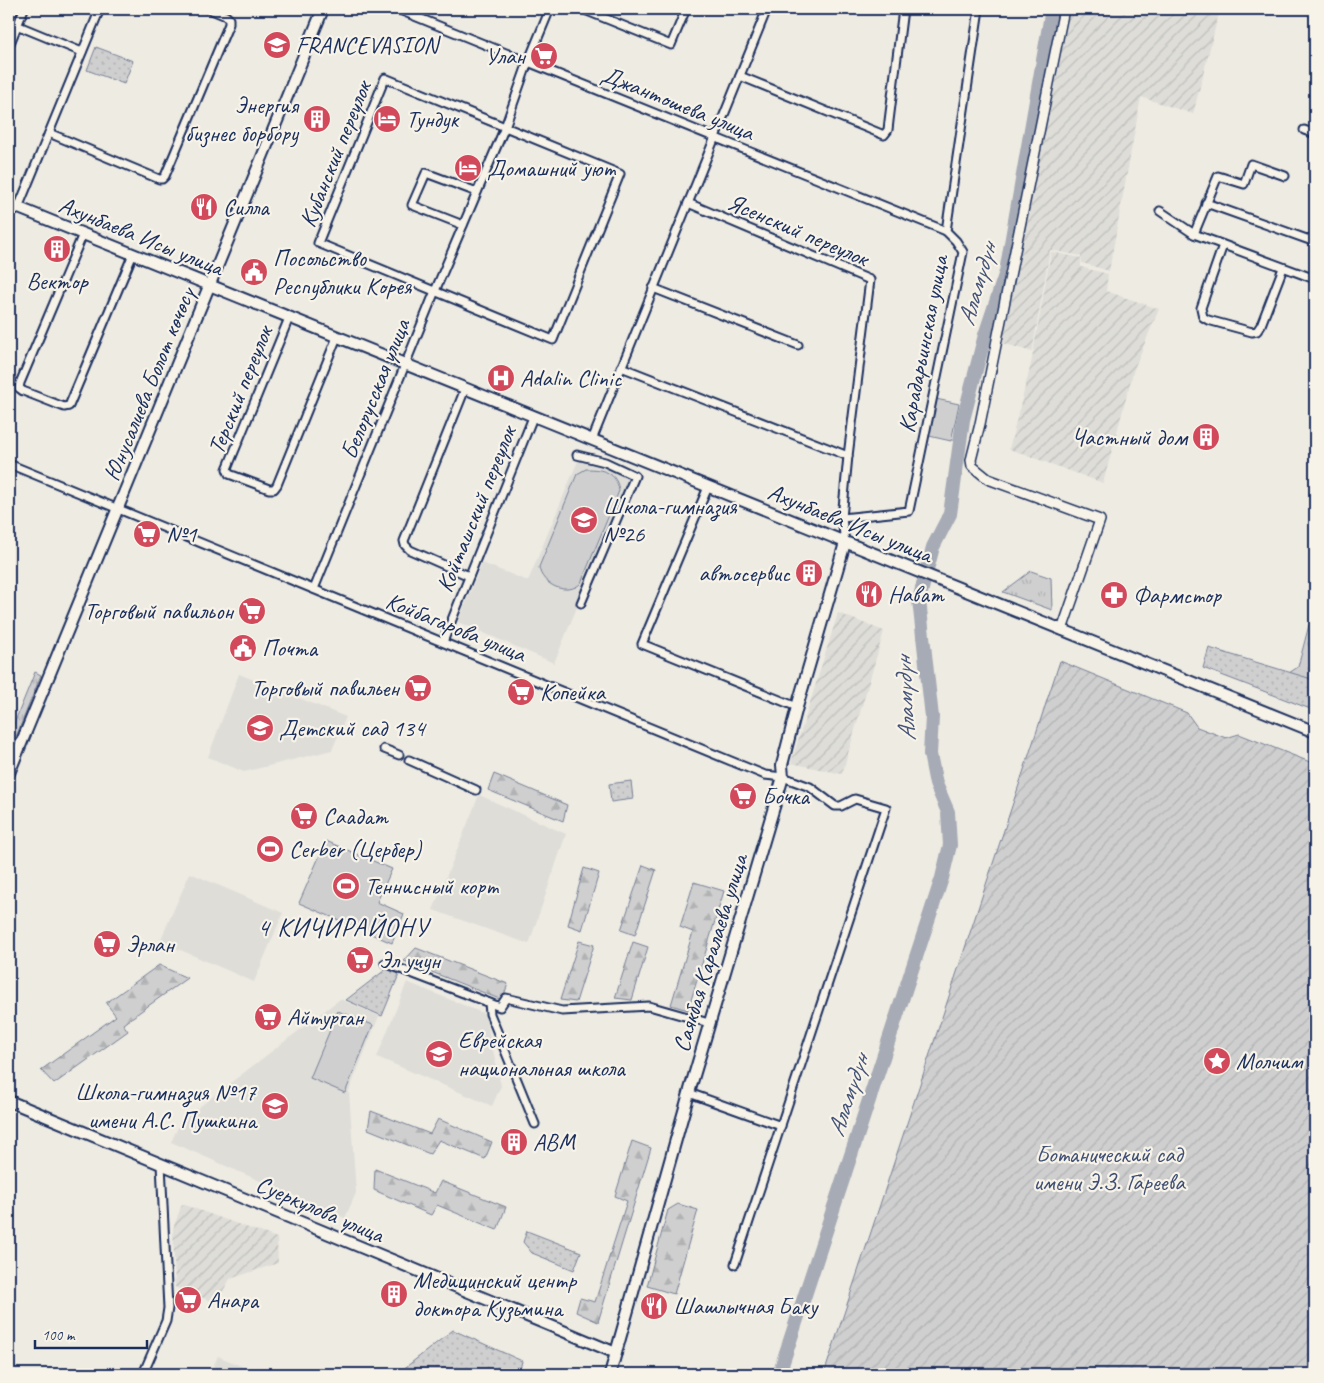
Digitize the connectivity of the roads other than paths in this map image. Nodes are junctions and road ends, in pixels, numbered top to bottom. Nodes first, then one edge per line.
1 (24, 9) edge
2 (100, 9) edge
3 (209, 9) edge
4 (323, 9) edge
5 (397, 9) edge
6 (550, 9) edge
7 (582, 9) edge
8 (686, 9) edge
9 (767, 9) edge
10 (902, 9) edge
11 (979, 9) edge
12 (1064, 9) edge
13 (9, 22) edge
14 (17, 25) junction
15 (9, 46) edge
16 (82, 52) junction
17 (528, 62) junction
18 (740, 76) junction
19 (505, 127) junction
20 (1304, 130) dead end
21 (48, 132) junction
22 (1315, 134) edge
23 (714, 138) junction
24 (1285, 176) dead end
25 (478, 192) junction
26 (1206, 203) junction
27 (688, 204) junction
28 (14, 206) edge
29 (1160, 211) dead end
30 (463, 225) junction
31 (946, 231) junction
32 (83, 234) junction
33 (1194, 234) junction
34 (1315, 242) edge
35 (1223, 246) junction
36 (133, 254) junction
37 (1282, 268) junction
38 (1315, 279) edge
39 (210, 286) junction
40 (653, 288) junction
41 (435, 291) junction
42 (290, 318) junction
43 (337, 337) junction
44 (798, 345) dead end
45 (406, 365) junction
46 (621, 367) junction
47 (465, 389) junction
48 (533, 417) junction
49 (592, 440) junction
50 (577, 455) dead end
51 (848, 456) junction
52 (9, 464) edge
53 (708, 487) junction
54 (118, 509) junction
55 (842, 518) junction
56 (844, 543) junction
57 (469, 576) junction
58 (314, 590) junction
59 (581, 603) dead end
60 (1062, 630) junction
61 (443, 642) junction
62 (797, 707) junction
63 (1315, 732) edge
64 (384, 749) dead end
65 (398, 755) dead end
66 (409, 760) dead end
67 (9, 773) edge
68 (783, 777) junction
69 (476, 790) dead end
70 (385, 963) dead end
71 (489, 1003) junction
72 (709, 1023) junction
73 (689, 1093) junction
74 (9, 1101) edge
75 (535, 1124) dead end
76 (781, 1126) junction
77 (161, 1164) junction
78 (735, 1264) dead end
79 (616, 1353) junction
80 (143, 1374) edge
81 (610, 1374) edge

1 - 14 street
2 - 16 street
3 - 21 street
4 - 39 main road, Юнусалиева Болот көчөсү
5 - 17 street, Джантошева улица
6 - 17 street, Белорусская улица
7 - 8 street
9 - 18 street
10 - 18 street
11 - 31 street, Карадарьинская улица
12 - 60 street
13 - 14 street
14 - 15 street
14 - 16 street
16 - 21 street
17 - 19 street, Белорусская улица
17 - 23 street, Джантошева улица
18 - 23 street
19 - 25 street, Белорусская улица
19 - 41 street, Кубанский переулок
19 - 41 street, Кубанский переулок
20 - 22 street
21 - 28 street
23 - 27 street
23 - 31 street, Джантошева улица
24 - 26 street
25 - 30 street, Белорусская улица
25 - 30 street
26 - 33 street
26 - 34 street
27 - 40 street
27 - 51 street, Ясенский переулок
28 - 32 main road, Ахунбаева Исы улица
29 - 33 street
30 - 41 street, Белорусская улица
31 - 55 street, Карадарьинская улица
32 - 36 main road, Ахунбаева Исы улица
32 - 36 street
33 - 35 street
35 - 37 street
35 - 37 street
36 - 39 main road, Ахунбаева Исы улица
37 - 38 street
39 - 42 main road, Ахунбаева Исы улица
39 - 54 main road, Юнусалиева Болот көчөсү
40 - 44 street
40 - 46 street
41 - 45 street, Белорусская улица
42 - 43 main road, Ахунбаева Исы улица
42 - 43 street, Терский переулок
43 - 45 main road, Ахунбаева Исы улица
45 - 47 main road, Ахунбаева Исы улица
45 - 58 street, Белорусская улица
46 - 49 street
46 - 51 street
47 - 48 main road, Ахунбаева Исы улица
47 - 57 street
48 - 49 main road, Ахунбаева Исы улица
48 - 57 street, Койташский переулок
49 - 53 main road, Ахунбаева Исы улица
50 - 59 street
51 - 55 street, Ясенский переулок
52 - 54 street, Койбагарова улица
53 - 56 main road, Ахунбаева Исы улица
53 - 62 street
54 - 58 street, Койбагарова улица
54 - 67 main road, Юнусалиева Болот көчөсү
55 - 56 street
56 - 60 main road, Ахунбаева Исы улица
56 - 62 main road, Саякбая Каралаева улица
57 - 61 street, Койташский переулок
58 - 61 street, Койбагарова улица
60 - 63 main road, Ахунбаева Исы улица
61 - 68 street, Койбагарова улица
62 - 68 main road, Саякбая Каралаева улица
64 - 65 street
66 - 69 street
68 - 72 main road, Саякбая Каралаева улица
68 - 76 street, Койбагарова улица
70 - 71 street
71 - 72 street
71 - 75 street
72 - 73 main road, Саякбая Каралаева улица
73 - 76 street
73 - 79 main road, Саякбая Каралаева улица
74 - 77 main road, Суеркулова улица
76 - 78 street
77 - 79 main road, Суеркулова улица
77 - 80 street
79 - 81 main road, Саякбая Каралаева улица

